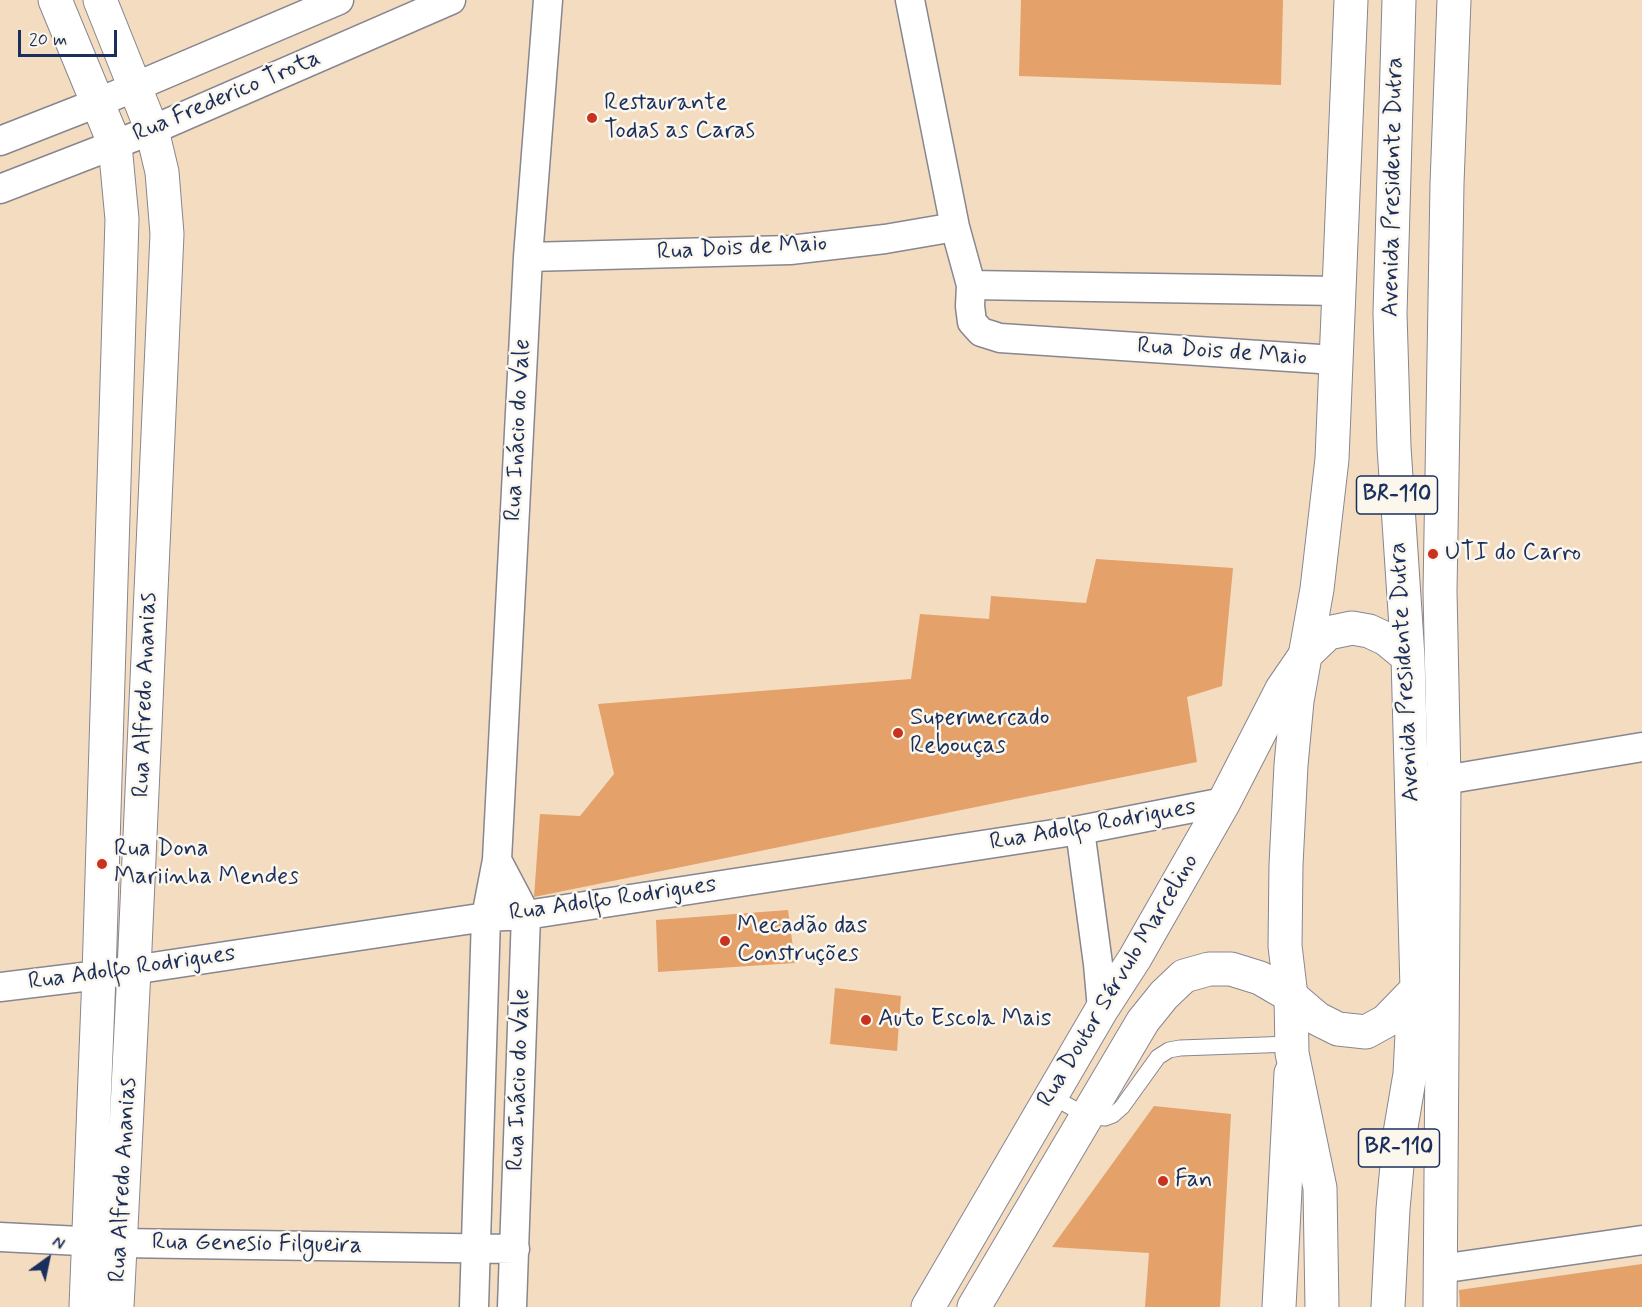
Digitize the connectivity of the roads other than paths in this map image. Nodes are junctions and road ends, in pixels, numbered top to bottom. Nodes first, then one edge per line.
1 (55, 0) edge
2 (100, 0) edge
3 (339, 0) edge
4 (451, 0) edge
5 (548, 0) edge
6 (910, 0) edge
7 (1350, 0) edge
8 (1399, 0) edge
9 (1454, 0) edge
10 (135, 87) junction
11 (105, 121) junction
12 (152, 130) junction
13 (0, 141) edge
14 (0, 189) edge
15 (955, 226) junction
16 (528, 257) junction
17 (971, 285) junction
18 (1338, 291) junction
19 (1335, 360) junction
20 (1306, 654) junction
21 (1408, 657) junction
22 (1642, 747) edge
23 (1428, 781) junction
24 (1224, 802) junction
25 (1080, 831) junction
26 (497, 860) junction
27 (526, 915) junction
28 (486, 917) junction
29 (134, 970) junction
30 (99, 975) junction
31 (0, 987) edge
32 (1417, 989) junction
33 (1292, 996) junction
34 (1102, 1009) junction
35 (1292, 1048) junction
36 (1051, 1096) junction
37 (1087, 1116) junction
38 (0, 1237) edge
39 (1642, 1240) edge
40 (105, 1242) junction
41 (476, 1248) junction
42 (515, 1249) junction
43 (1440, 1269) junction
44 (86, 1307) edge
45 (117, 1307) edge
46 (474, 1307) edge
47 (512, 1307) edge
48 (928, 1307) edge
49 (974, 1307) edge
50 (1279, 1307) edge
51 (1322, 1307) edge
52 (1388, 1307) edge
53 (1440, 1307) edge

1 - 11 main road
2 - 10 main road
3 - 10 street, Rua Frederico Trota
4 - 12 street, Rua Frederico Trota
5 - 16 street, Rua Inácio do Vale
6 - 15 street, Rua Dois de Maio
7 - 18 main road, Avenida Presidente Dutra / BR-110
8 - 21 main road, Avenida Presidente Dutra / BR-110
9 - 23 main road, Avenida Presidente Dutra
10 - 11 street, Rua Frederico Trota
10 - 12 main road, Rua Alfredo Ananias
11 - 12 street, Rua Frederico Trota
11 - 13 street, Rua Frederico Trota
11 - 14 street, Rua Frederico Trota
11 - 30 main road, Rua Alfredo Ananias
12 - 29 main road, Rua Alfredo Ananias
15 - 16 street, Rua Dois de Maio
15 - 17 street, Rua Dois de Maio
16 - 26 street, Rua Inácio do Vale
17 - 18 street
17 - 19 street, Rua Dois de Maio
18 - 19 main road, Avenida Presidente Dutra / BR-110
19 - 20 main road, Avenida Presidente Dutra / BR-110
20 - 21 main road
20 - 24 main road, Rua Doutor Sérvulo Marcelino
20 - 33 main road, Avenida Presidente Dutra / BR-110
21 - 23 main road, Avenida Presidente Dutra / BR-110
22 - 23 street
23 - 32 main road, Avenida Presidente Dutra / BR-110
23 - 43 main road, Avenida Presidente Dutra
24 - 25 street, Rua Adolfo Rodrigues
24 - 34 main road, Rua Doutor Sérvulo Marcelino
25 - 27 street, Rua Adolfo Rodrigues
25 - 34 street
26 - 27 street, Rua Inácio do Vale
26 - 28 street, Rua Inácio do Vale
27 - 28 street, Rua Adolfo Rodrigues
27 - 42 street, Rua Inácio do Vale
28 - 29 street, Rua Adolfo Rodrigues
28 - 41 street, Rua Inácio do Vale
29 - 30 street, Rua Adolfo Rodrigues
29 - 40 main road, Rua Alfredo Ananias
30 - 31 street, Rua Adolfo Rodrigues
30 - 40 main road, Rua Alfredo Ananias
32 - 33 main road, Rua Doutor Sérvulo Marcelino
32 - 52 main road, Avenida Presidente Dutra / BR-110
33 - 35 main road, Avenida Presidente Dutra / BR-110
33 - 37 main road, Rua Doutor Sérvulo Marcelino
34 - 36 main road, Rua Doutor Sérvulo Marcelino
35 - 37 lane
35 - 50 main road, Avenida Presidente Dutra
35 - 51 main road, Avenida Presidente Dutra / BR-110
36 - 37 lane
36 - 48 main road, Rua Doutor Sérvulo Marcelino
37 - 49 main road, Rua Doutor Sérvulo Marcelino
38 - 40 street, Rua Genesio Filgueira
39 - 43 street
40 - 41 street, Rua Genesio Filgueira
40 - 44 main road, Rua Alfredo Ananias
40 - 45 main road, Rua Alfredo Ananias
41 - 42 street, Rua Genesio Filgueira
41 - 46 street, Rua Inácio do Vale
42 - 47 street, Rua Inácio do Vale
43 - 53 main road, Avenida Presidente Dutra

